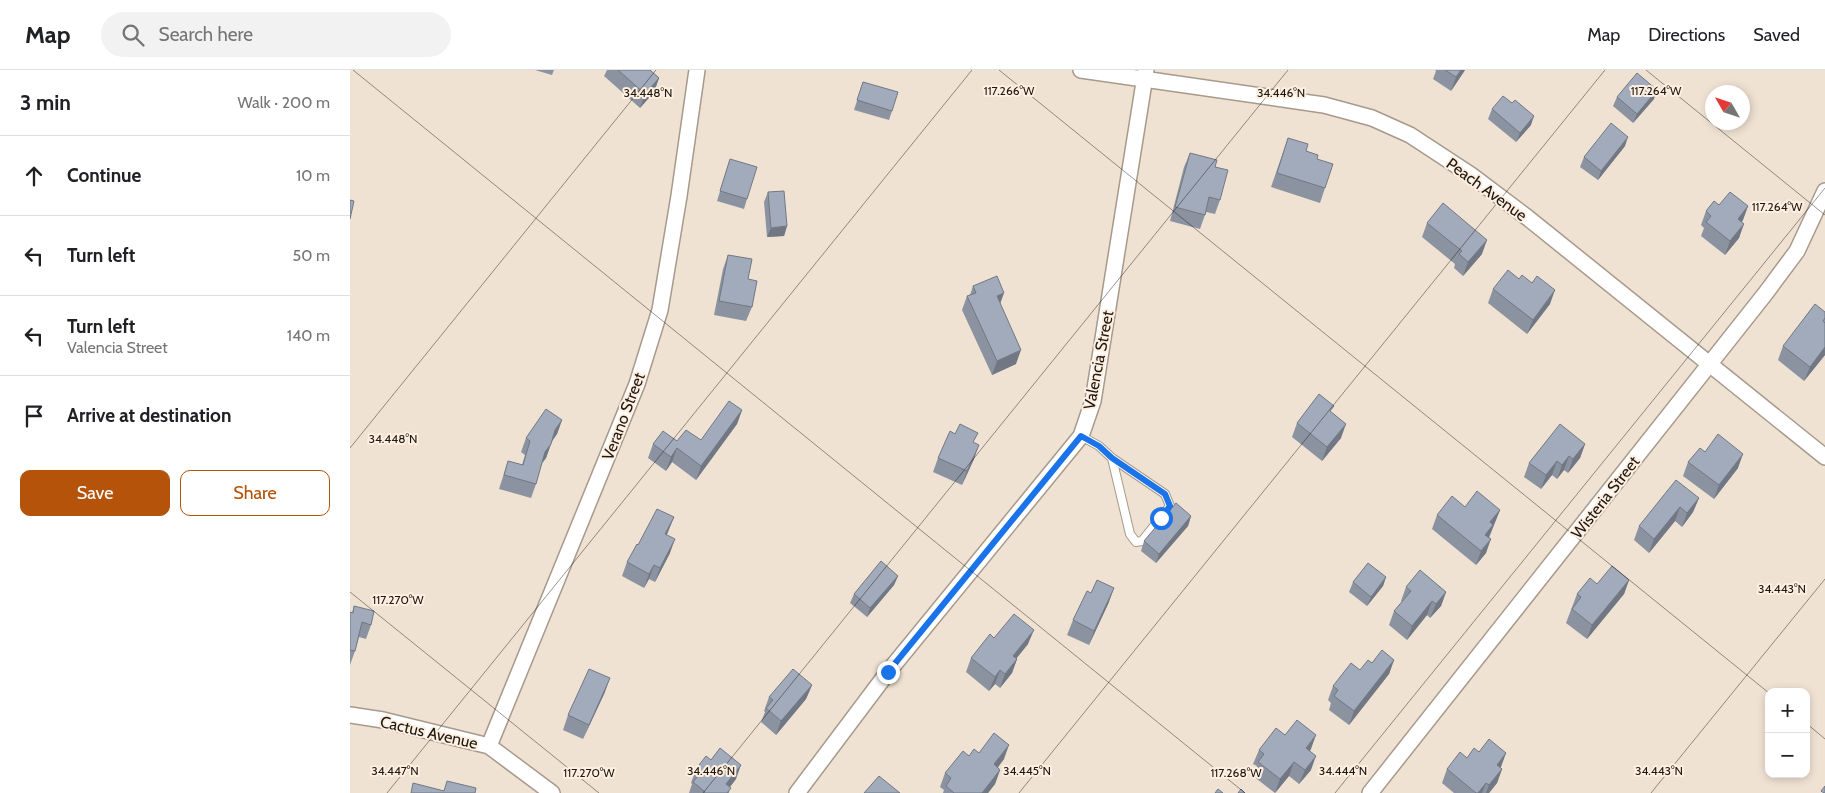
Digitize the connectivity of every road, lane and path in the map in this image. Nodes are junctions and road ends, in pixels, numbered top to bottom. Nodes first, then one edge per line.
1 (697, 70) edge
2 (1081, 70) edge
3 (1146, 75) edge
4 (1825, 191) edge
5 (1710, 365) junction
6 (1081, 436) junction
7 (1825, 456) edge
8 (1112, 458) junction
9 (350, 715) edge
10 (489, 746) junction
11 (552, 793) edge
12 (797, 793) edge
13 (1370, 793) edge

1 - 10 street, Verano Street
2 - 3 street, Peach Avenue
3 - 5 street, Peach Avenue
3 - 6 street, Valencia Street
4 - 5 street, Wisteria Street
5 - 7 street, Peach Avenue
5 - 13 street, Wisteria Street
6 - 8 lane
6 - 12 street, Valencia Street
8 - 8 lane
9 - 10 street, Cactus Avenue
10 - 11 street, Cactus Avenue

